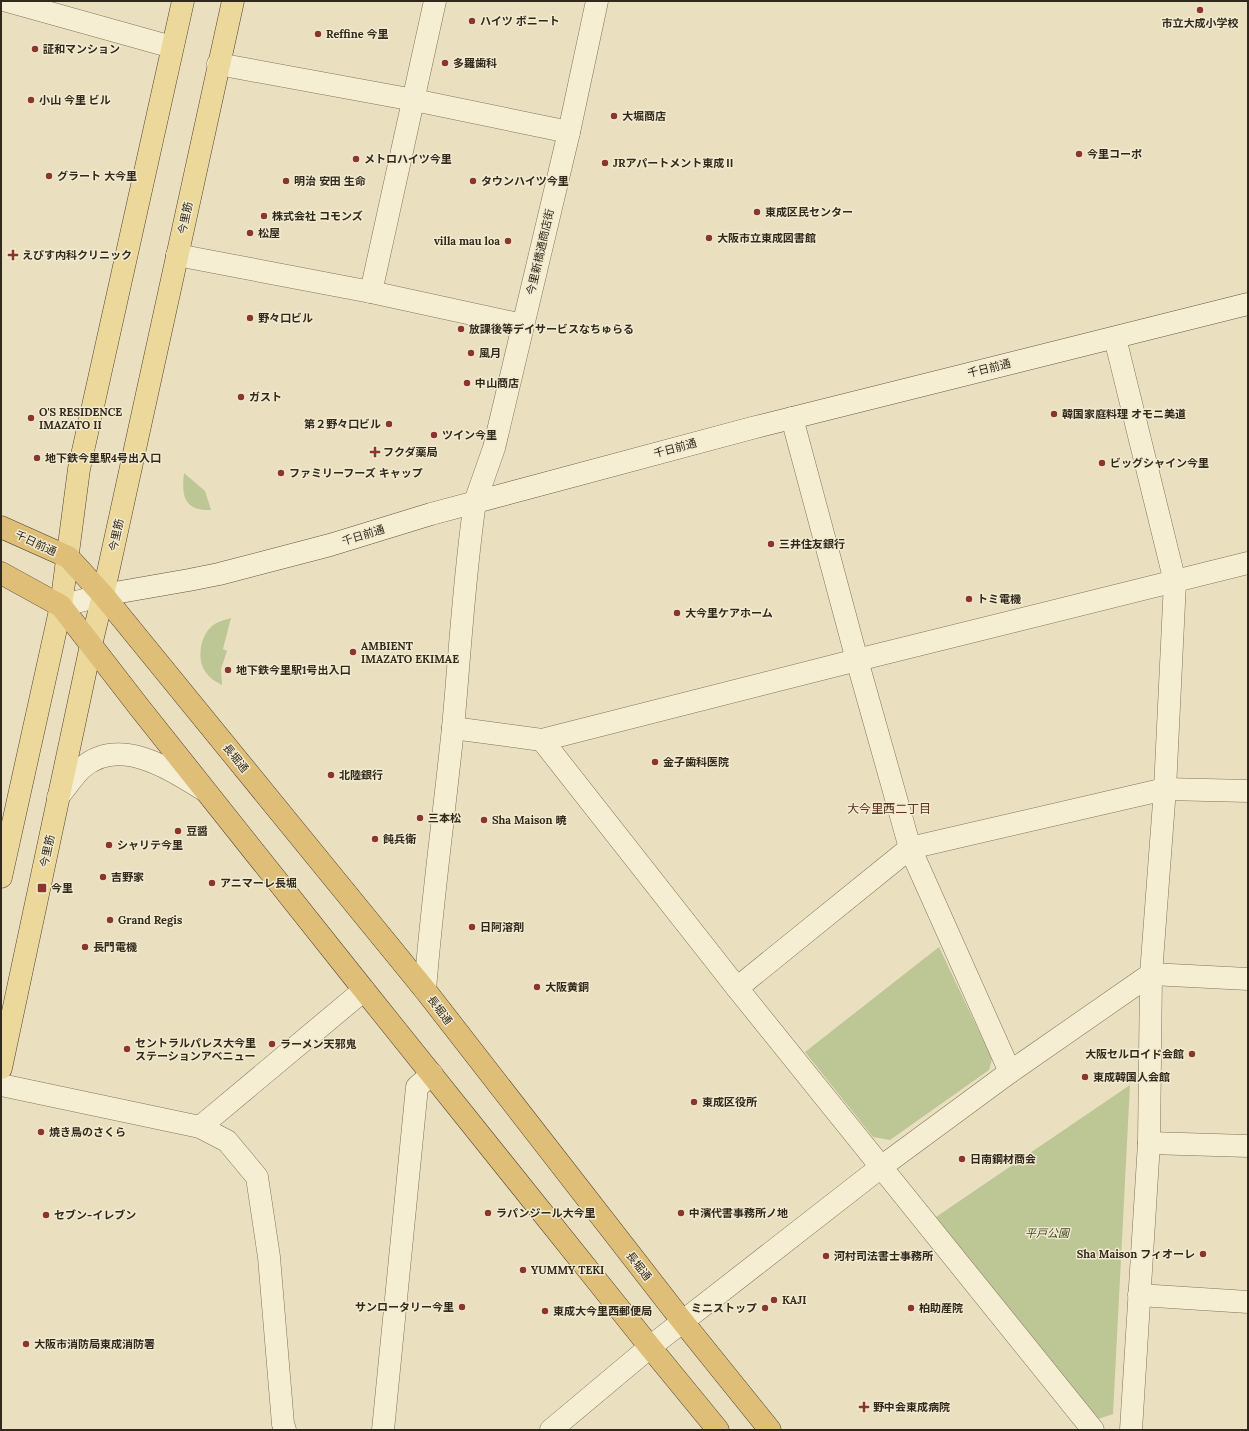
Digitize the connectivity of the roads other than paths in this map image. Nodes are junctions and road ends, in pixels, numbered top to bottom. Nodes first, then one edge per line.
1 (7, 1) edge
2 (183, 1) edge
3 (233, 1) edge
4 (435, 1) edge
5 (597, 1) edge
6 (172, 47) junction
7 (218, 64) junction
8 (414, 100) junction
9 (569, 132) junction
10 (177, 255) junction
11 (371, 292) junction
12 (1248, 304) edge
13 (523, 325) junction
14 (1116, 338) junction
15 (792, 418) junction
16 (475, 502) junction
17 (1, 527) edge
18 (68, 557) junction
19 (1248, 563) edge
20 (1, 573) edge
21 (1176, 582) junction
22 (103, 595) junction
23 (61, 606) junction
24 (91, 646) junction
25 (857, 660) junction
26 (453, 728) junction
27 (542, 740) junction
28 (1165, 789) junction
29 (205, 790) junction
30 (1248, 791) edge
31 (58, 797) junction
32 (910, 848) junction
33 (1, 877) edge
34 (1151, 974) junction
35 (1248, 979) edge
36 (737, 988) junction
37 (364, 990) junction
38 (425, 990) junction
39 (1, 1068) edge
40 (1010, 1072) junction
41 (432, 1074) junction
42 (1, 1084) edge
43 (200, 1127) junction
44 (1149, 1143) junction
45 (1248, 1146) edge
46 (881, 1167) junction
47 (1139, 1295) junction
48 (1248, 1302) edge
49 (683, 1322) junction
50 (650, 1347) junction
51 (285, 1430) edge
52 (383, 1430) edge
53 (551, 1430) edge
54 (718, 1430) edge
55 (770, 1430) edge
56 (1093, 1430) edge
57 (1131, 1430) edge

1 - 6 street
2 - 6 main road
3 - 7 main road, 今里筋
4 - 8 street
5 - 9 street, 今里新橋通商店街
6 - 18 main road
7 - 8 street
7 - 10 main road, 今里筋
8 - 9 street
8 - 11 street
9 - 13 street, 今里新橋通商店街
10 - 11 street
10 - 22 main road, 今里筋
11 - 13 street
12 - 14 street, 千日前通
13 - 16 street, 今里新橋通商店街
14 - 15 street, 千日前通
14 - 21 street
15 - 16 street, 千日前通
15 - 25 street
16 - 22 street, 千日前通
16 - 26 street, 今里新橋通商店街
17 - 18 highway, 千日前通
18 - 22 highway, 千日前通
18 - 23 main road
19 - 21 street
20 - 23 highway
21 - 25 street
21 - 28 street
22 - 23 street, 千日前通
22 - 24 main road, 今里筋
22 - 38 highway, 長堀通
23 - 24 highway
23 - 33 main road
24 - 29 highway
24 - 31 main road, 今里筋
25 - 27 street
25 - 32 street
26 - 27 street
26 - 38 street, 今里新橋通商店街
27 - 36 street
28 - 30 street
28 - 32 street
28 - 34 street
29 - 31 street
29 - 37 highway
31 - 39 main road, 今里筋
32 - 36 street
32 - 40 street
34 - 35 street
34 - 40 street
34 - 44 street
36 - 46 street
37 - 41 highway
37 - 43 street
38 - 49 highway, 長堀通
40 - 46 street
41 - 50 highway
41 - 52 street
42 - 43 street
43 - 51 street
44 - 45 street
44 - 47 street
46 - 49 street
46 - 56 street
47 - 48 street
47 - 57 street
49 - 50 street
49 - 55 highway, 長堀通
50 - 53 street
50 - 54 highway

